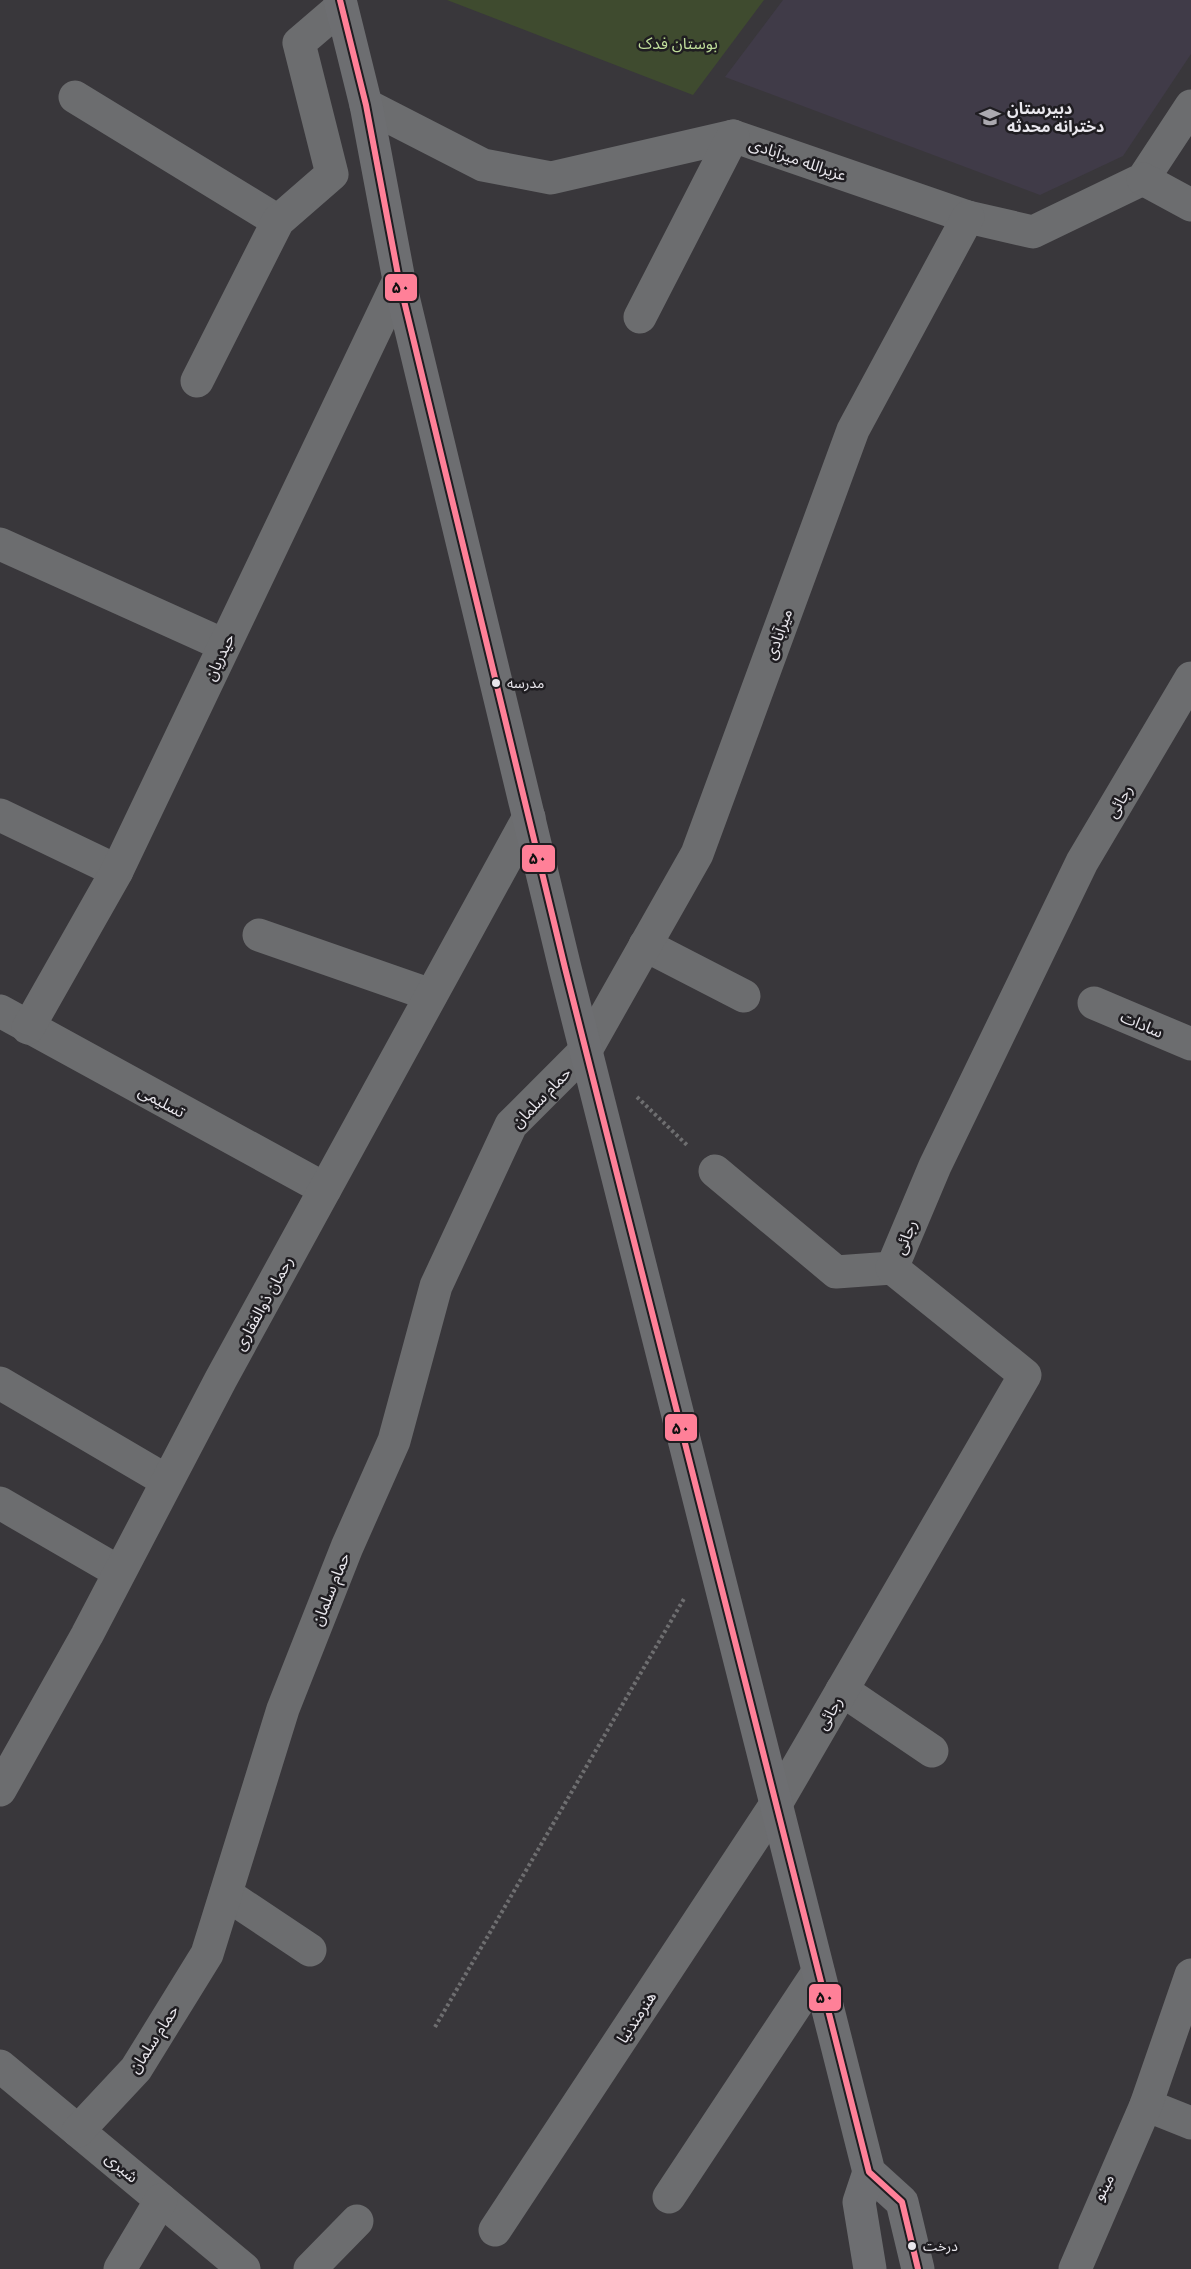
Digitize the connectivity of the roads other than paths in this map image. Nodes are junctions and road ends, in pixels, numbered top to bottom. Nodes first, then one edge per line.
1 (341, 4) edge
2 (75, 97) dead end
3 (366, 105) junction
4 (1191, 106) edge
5 (733, 136) junction
6 (1143, 179) junction
7 (1191, 205) edge
8 (968, 217) junction
9 (278, 221) junction
10 (399, 280) junction
11 (640, 316) dead end
12 (197, 381) dead end
13 (0, 544) edge
14 (224, 645) junction
15 (1191, 678) edge
16 (0, 815) edge
17 (529, 817) junction
18 (117, 871) junction
19 (259, 935) dead end
20 (645, 945) junction
21 (431, 995) junction
22 (744, 996) dead end
23 (1094, 1003) dead end
24 (0, 1011) edge
25 (28, 1028) junction
26 (1191, 1044) edge
27 (586, 1050) junction
28 (715, 1171) road end
29 (325, 1189) junction
30 (892, 1268) junction
31 (0, 1383) edge
32 (167, 1481) junction
33 (0, 1503) edge
34 (119, 1572) junction
35 (842, 1690) junction
36 (932, 1751) dead end
37 (0, 1791) edge
38 (776, 1804) junction
39 (226, 1894) junction
40 (310, 1950) dead end
41 (818, 1972) junction
42 (1191, 1974) edge
43 (0, 2066) edge
44 (1146, 2105) junction
45 (1191, 2123) edge
46 (78, 2131) junction
47 (869, 2172) junction
48 (669, 2197) dead end
49 (161, 2200) junction
50 (357, 2222) dead end
51 (495, 2230) dead end
52 (120, 2269) edge
53 (244, 2269) edge
54 (310, 2269) edge
55 (870, 2269) edge
56 (918, 2269) edge
57 (1058, 2269) edge
58 (1075, 2269) edge

1 - 3 main road
1 - 9 street
2 - 9 street
3 - 5 street, عزیرالله میرآبادی
3 - 10 main road
4 - 6 street
5 - 8 street, عزیرالله میرآبادی
5 - 11 street
6 - 7 street
6 - 8 street, عزیرالله میرآبادی
8 - 20 street, میرآبادی
9 - 12 street
10 - 14 street, حیدریان
10 - 17 main road
13 - 14 street
14 - 18 street, حیدریان
15 - 30 street, رجائی
16 - 18 street
17 - 21 street, رحمان ذوالفقاری
17 - 27 main road
18 - 25 street, حیدریان
19 - 21 street
20 - 22 street
20 - 27 street, میرآبادی
21 - 29 street, رحمان ذوالفقاری
23 - 26 street, سادات
24 - 25 street, تسلیمی
25 - 29 street, تسلیمی
27 - 38 main road
27 - 39 street, حمام سلمان
28 - 30 street
29 - 32 street, رحمان ذوالفقاری
30 - 35 street, رجائی
31 - 32 street
32 - 34 street, رحمان ذوالفقاری
33 - 34 street
34 - 37 street, رحمان ذوالفقاری
35 - 36 street
35 - 38 street, رجائی
38 - 41 main road
38 - 51 street, هنرمندنیا
39 - 40 street
39 - 46 street, حمام سلمان
41 - 47 main road
41 - 48 street
42 - 44 street, مینو
43 - 46 street, شیری
44 - 45 street
44 - 57 street, مینو
44 - 58 street, مینو
46 - 49 street, شیری
47 - 55 main road
47 - 56 main road
49 - 52 street
49 - 53 street, شیری
50 - 54 street

